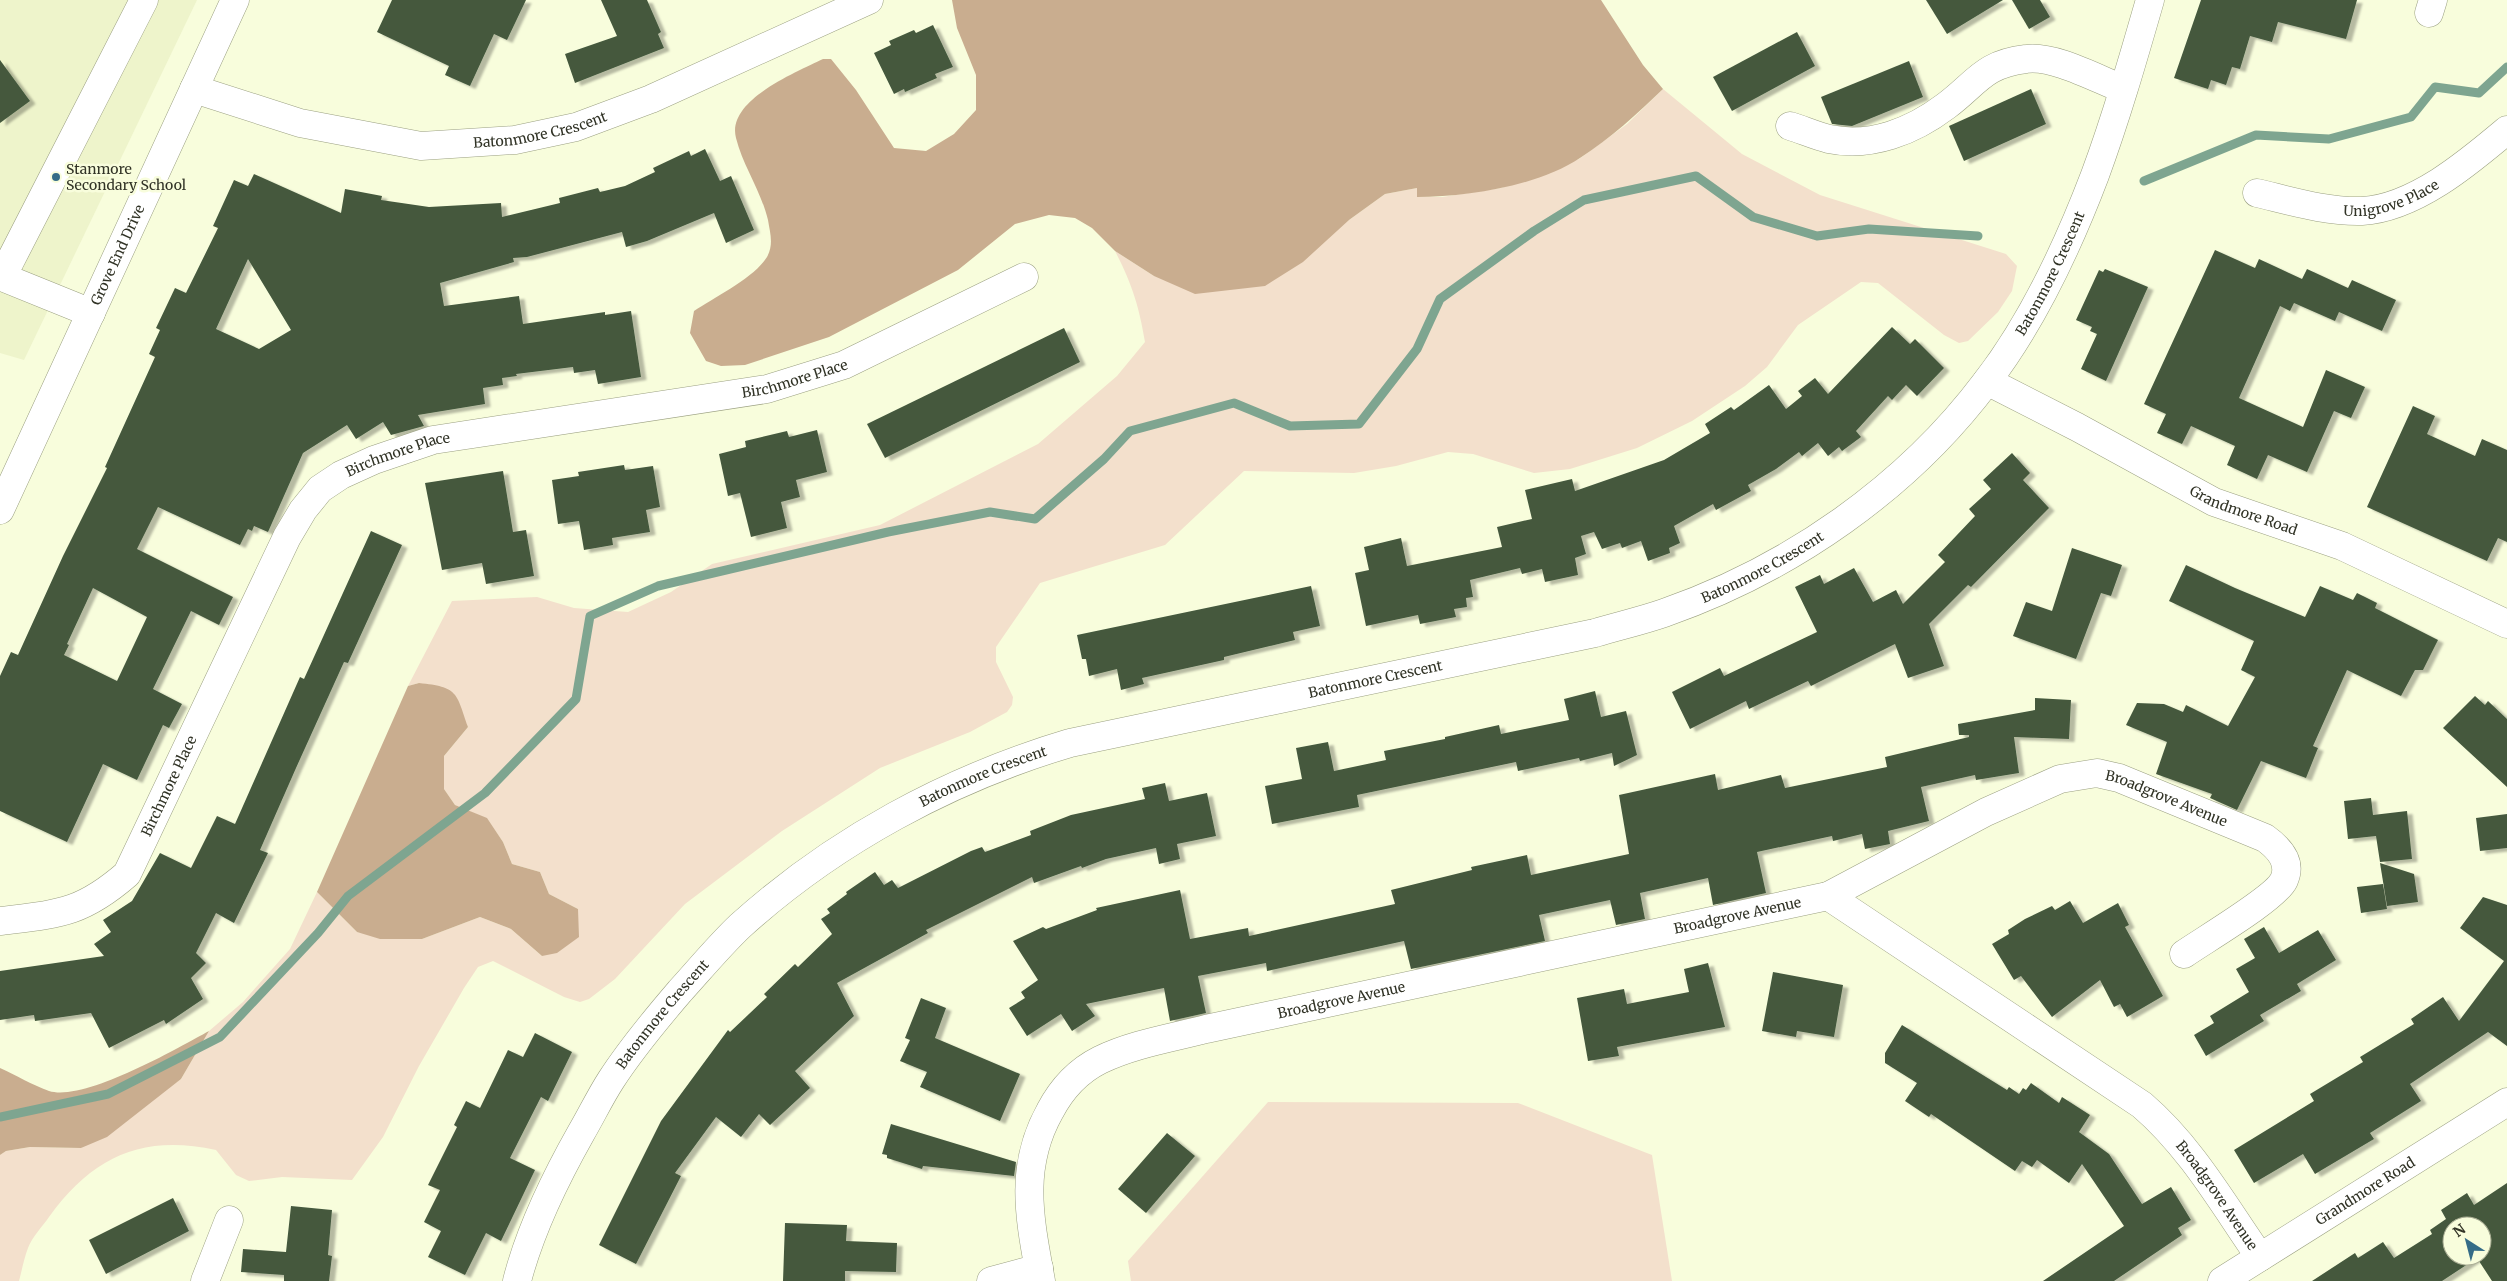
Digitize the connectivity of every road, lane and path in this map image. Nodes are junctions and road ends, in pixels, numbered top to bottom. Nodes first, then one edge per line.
1 (144, 0) edge
2 (236, 0) edge
3 (869, 0) edge
4 (2150, 0) edge
5 (194, 89) junction
6 (2123, 89) junction
7 (1790, 126) dead end
8 (2507, 130) edge
9 (2257, 193) dead end
10 (1, 277) edge
11 (1024, 277) dead end
12 (91, 313) junction
13 (1987, 381) junction
14 (0, 508) edge
15 (2507, 624) edge
16 (1828, 896) junction
17 (0, 921) edge
18 (2184, 954) dead end
19 (2507, 1102) edge
20 (229, 1220) dead end
21 (2260, 1257) junction
22 (1040, 1274) edge
23 (205, 1281) edge
24 (517, 1281) edge
25 (991, 1281) edge
26 (2222, 1281) edge

1 - 10 street
2 - 5 street, Grove End Drive
3 - 5 street, Batonmore Crescent
4 - 6 street, Batonmore Crescent
5 - 12 street, Grove End Drive
6 - 7 street
6 - 13 street, Batonmore Crescent
8 - 9 street, Unigrove Place
10 - 12 street
11 - 17 street, Birchmore Place
12 - 14 street, Grove End Drive
13 - 15 street, Grandmore Road
13 - 24 street, Batonmore Crescent
16 - 18 street, Broadgrove Avenue
16 - 21 street, Broadgrove Avenue
16 - 22 street, Broadgrove Avenue
19 - 21 street, Grandmore Road
20 - 23 street
21 - 26 street, Grandmore Road
22 - 25 street

